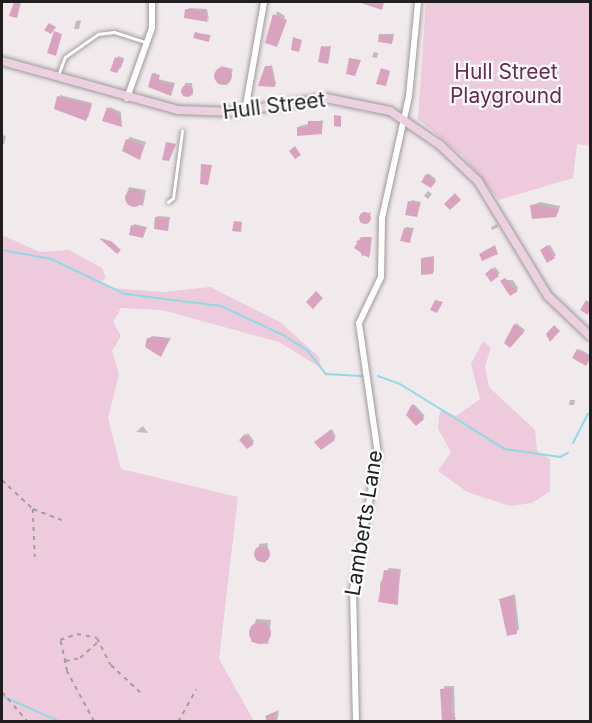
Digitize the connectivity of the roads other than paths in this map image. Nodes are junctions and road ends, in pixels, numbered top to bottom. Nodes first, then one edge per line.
1 (152, 2) edge
2 (264, 2) edge
3 (417, 2) edge
4 (147, 42) junction
5 (2, 61) edge
6 (58, 75) junction
7 (127, 98) junction
8 (245, 111) junction
9 (403, 119) junction
10 (182, 131) dead end
11 (168, 202) dead end
12 (591, 336) edge
13 (356, 722) edge

1 - 4 street
2 - 8 street
3 - 9 street, Lamberts Lane
4 - 6 lane
4 - 7 street
5 - 6 main road, Hull Street
6 - 7 main road, Hull Street
7 - 8 main road, Hull Street
8 - 9 main road, Hull Street
9 - 12 main road, Hull Street
9 - 13 street, Lamberts Lane
10 - 11 lane

